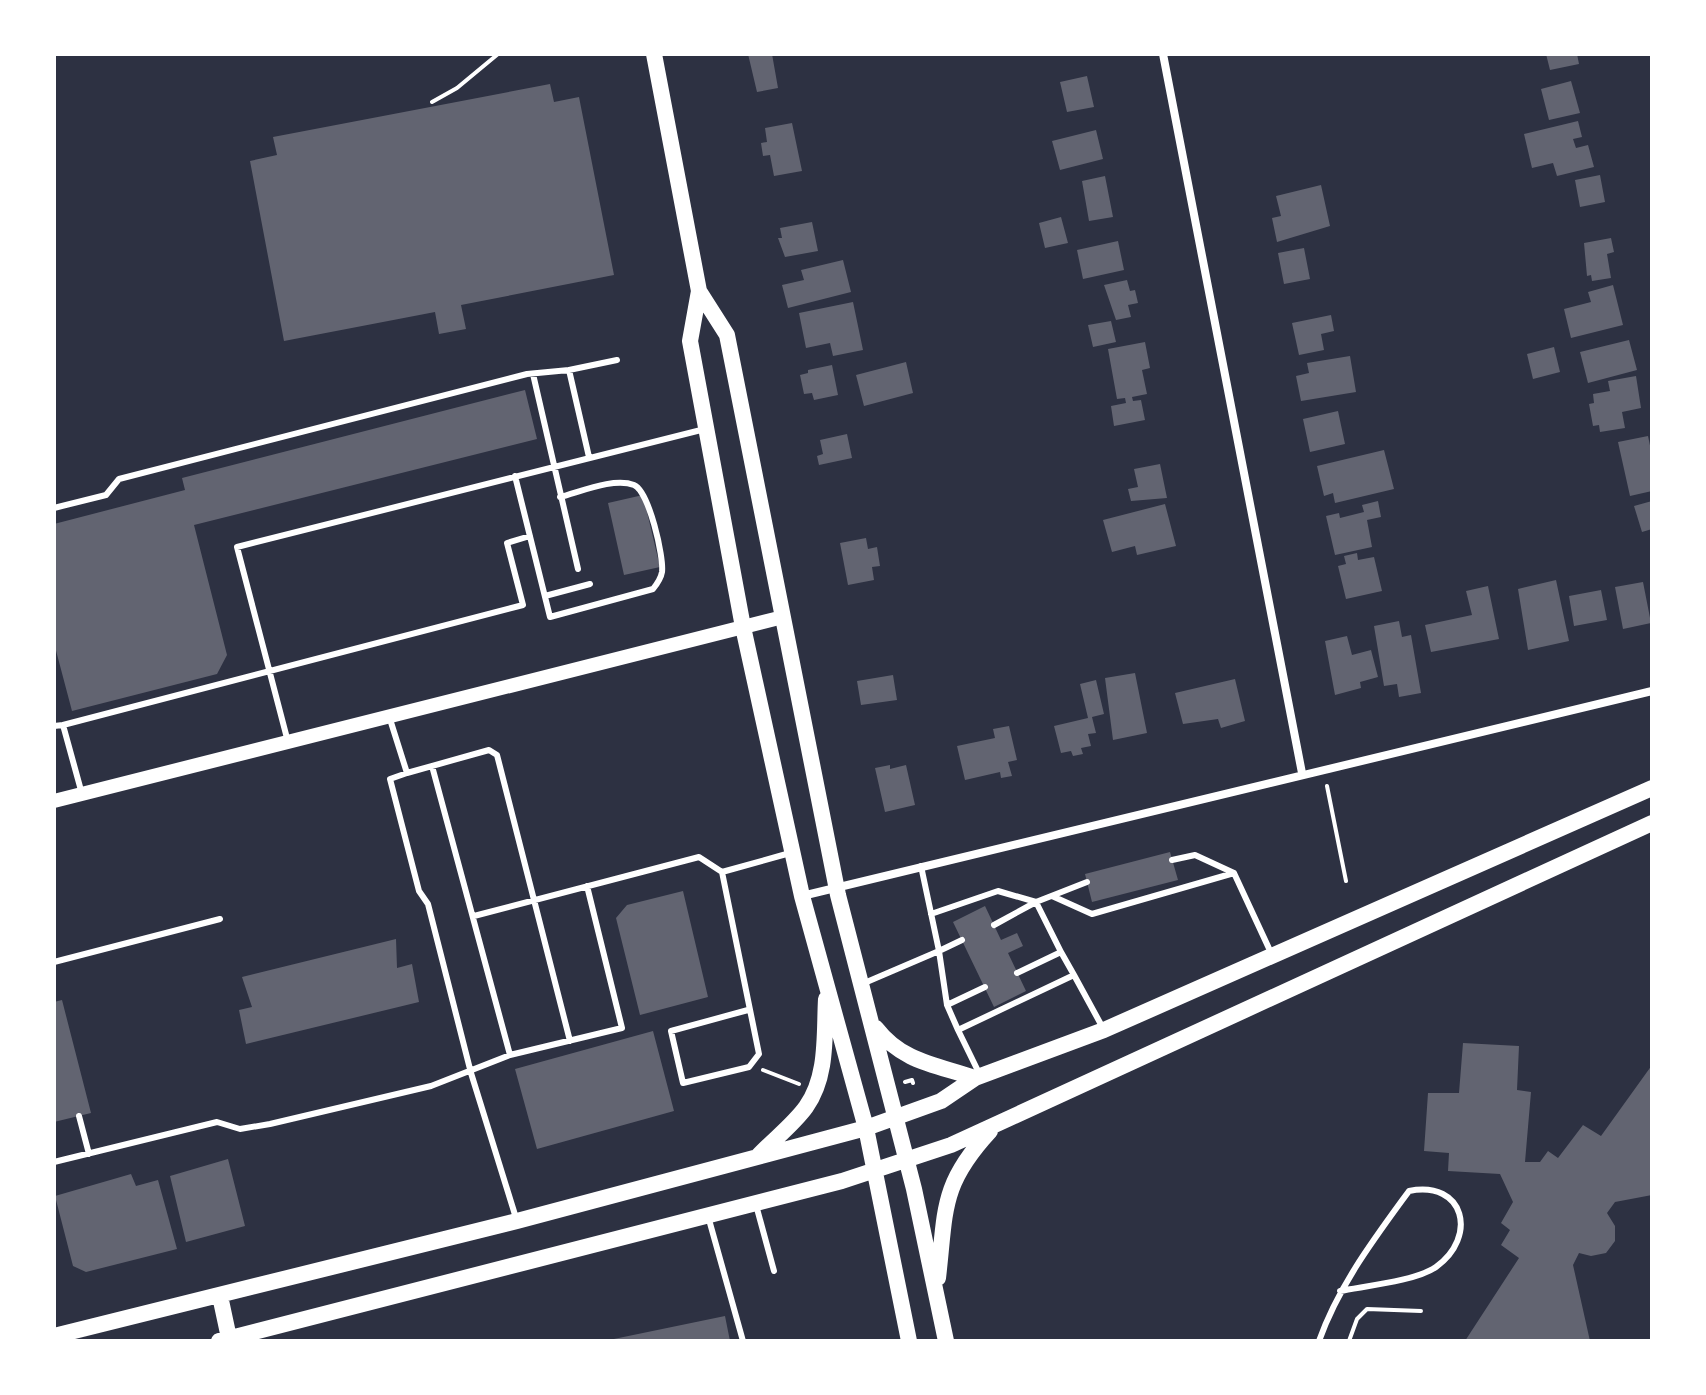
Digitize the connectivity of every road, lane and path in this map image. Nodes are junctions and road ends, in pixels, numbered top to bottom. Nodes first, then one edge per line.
1 (498, 54) edge
2 (654, 54) edge
3 (1163, 54) edge
4 (432, 102) dead end
5 (699, 291) junction
6 (617, 360) dead end
7 (569, 370) junction
8 (533, 374) junction
9 (706, 429) junction
10 (589, 457) junction
11 (552, 467) junction
12 (515, 476) junction
13 (560, 497) junction
14 (54, 508) edge
15 (530, 536) junction
16 (578, 569) dead end
17 (590, 584) dead end
18 (545, 596) junction
19 (783, 617) junction
20 (743, 627) junction
21 (269, 671) junction
22 (1652, 691) edge
23 (389, 716) junction
24 (63, 725) junction
25 (54, 726) edge
26 (288, 742) junction
27 (432, 766) junction
28 (407, 773) junction
29 (1302, 773) junction
30 (1327, 786) dead end
31 (1652, 788) edge
32 (82, 794) junction
33 (54, 801) edge
34 (1652, 823) edge
35 (793, 852) junction
36 (1172, 860) dead end
37 (921, 866) junction
38 (722, 872) junction
39 (1234, 873) junction
40 (1346, 881) dead end
41 (1087, 882) dead end
42 (587, 886) junction
43 (837, 887) junction
44 (802, 896) junction
45 (1052, 896) junction
46 (533, 900) junction
47 (1036, 902) junction
48 (931, 914) junction
49 (474, 916) junction
50 (220, 919) dead end
51 (994, 925) dead end
52 (962, 940) dead end
53 (939, 951) junction
54 (1061, 952) junction
55 (1272, 955) junction
56 (54, 962) edge
57 (1017, 973) dead end
58 (1074, 975) junction
59 (862, 984) junction
60 (827, 985) junction
61 (985, 987) dead end
62 (947, 1005) junction
63 (748, 1010) junction
64 (872, 1021) junction
65 (958, 1030) junction
66 (1104, 1030) junction
67 (570, 1041) junction
68 (510, 1055) junction
69 (763, 1070) dead end
70 (471, 1073) junction
71 (978, 1077) junction
72 (905, 1082) dead end
73 (913, 1083) dead end
74 (801, 1085) dead end
75 (79, 1116) dead end
76 (896, 1117) junction
77 (996, 1124) junction
78 (866, 1128) junction
79 (89, 1154) junction
80 (756, 1157) junction
81 (907, 1160) junction
82 (54, 1162) edge
83 (875, 1170) junction
84 (756, 1204) junction
85 (708, 1216) junction
86 (517, 1221) junction
87 (774, 1271) dead end
88 (1340, 1291) junction
89 (937, 1294) junction
90 (220, 1296) junction
91 (1421, 1311) dead end
92 (54, 1336) edge
93 (226, 1340) edge
94 (743, 1341) edge
95 (909, 1341) edge
96 (946, 1341) edge
97 (1319, 1341) edge
98 (1349, 1341) edge

1 - 4 path
2 - 5 main road
3 - 29 street
5 - 9 main road
5 - 19 main road
6 - 7 lane
7 - 8 lane
7 - 10 lane
8 - 11 lane
8 - 14 lane
9 - 10 lane
9 - 20 main road
10 - 11 lane
11 - 12 lane
11 - 13 lane
12 - 15 lane
12 - 21 lane
13 - 16 lane
13 - 18 lane
15 - 18 lane
15 - 21 lane
17 - 18 lane
19 - 20 street
19 - 43 main road
20 - 23 street
20 - 35 main road
21 - 24 lane
21 - 26 lane
22 - 29 street
23 - 26 street
23 - 28 lane
24 - 25 lane
24 - 32 lane
26 - 32 street
27 - 28 lane
27 - 46 lane
27 - 49 lane
28 - 70 lane
29 - 37 street
30 - 40 path
31 - 55 main road
32 - 33 street
34 - 77 main road
35 - 38 lane
35 - 44 main road
36 - 39 lane
37 - 43 street
37 - 48 lane
38 - 42 lane
38 - 63 lane
39 - 45 lane
39 - 55 lane
41 - 45 lane
42 - 46 lane
42 - 67 lane
43 - 44 street
43 - 59 main road
44 - 60 main road
45 - 47 lane
46 - 49 lane
46 - 67 lane
47 - 48 lane
47 - 51 lane
47 - 54 lane
48 - 53 lane
49 - 68 lane
50 - 56 lane
52 - 53 lane
53 - 59 lane
53 - 62 lane
54 - 57 lane
54 - 58 lane
55 - 66 main road
58 - 65 lane
58 - 66 lane
59 - 64 main road
60 - 78 main road
60 - 80 main road
61 - 62 lane
62 - 65 lane
63 - 63 lane
64 - 71 main road
64 - 76 main road
65 - 71 lane
66 - 71 main road
67 - 68 lane
68 - 70 lane
69 - 74 path
70 - 79 lane
70 - 86 lane
71 - 76 main road
72 - 73 path
75 - 79 lane
76 - 78 main road
76 - 81 main road
77 - 81 main road
77 - 89 main road
78 - 80 main road
78 - 83 main road
79 - 82 lane
80 - 86 main road
81 - 83 main road
81 - 89 main road
83 - 84 main road
83 - 95 main road
84 - 85 main road
84 - 87 lane
85 - 93 main road
85 - 94 lane
86 - 90 main road
88 - 88 lane
88 - 97 lane
89 - 96 main road
90 - 92 main road
90 - 93 main road
91 - 98 path

